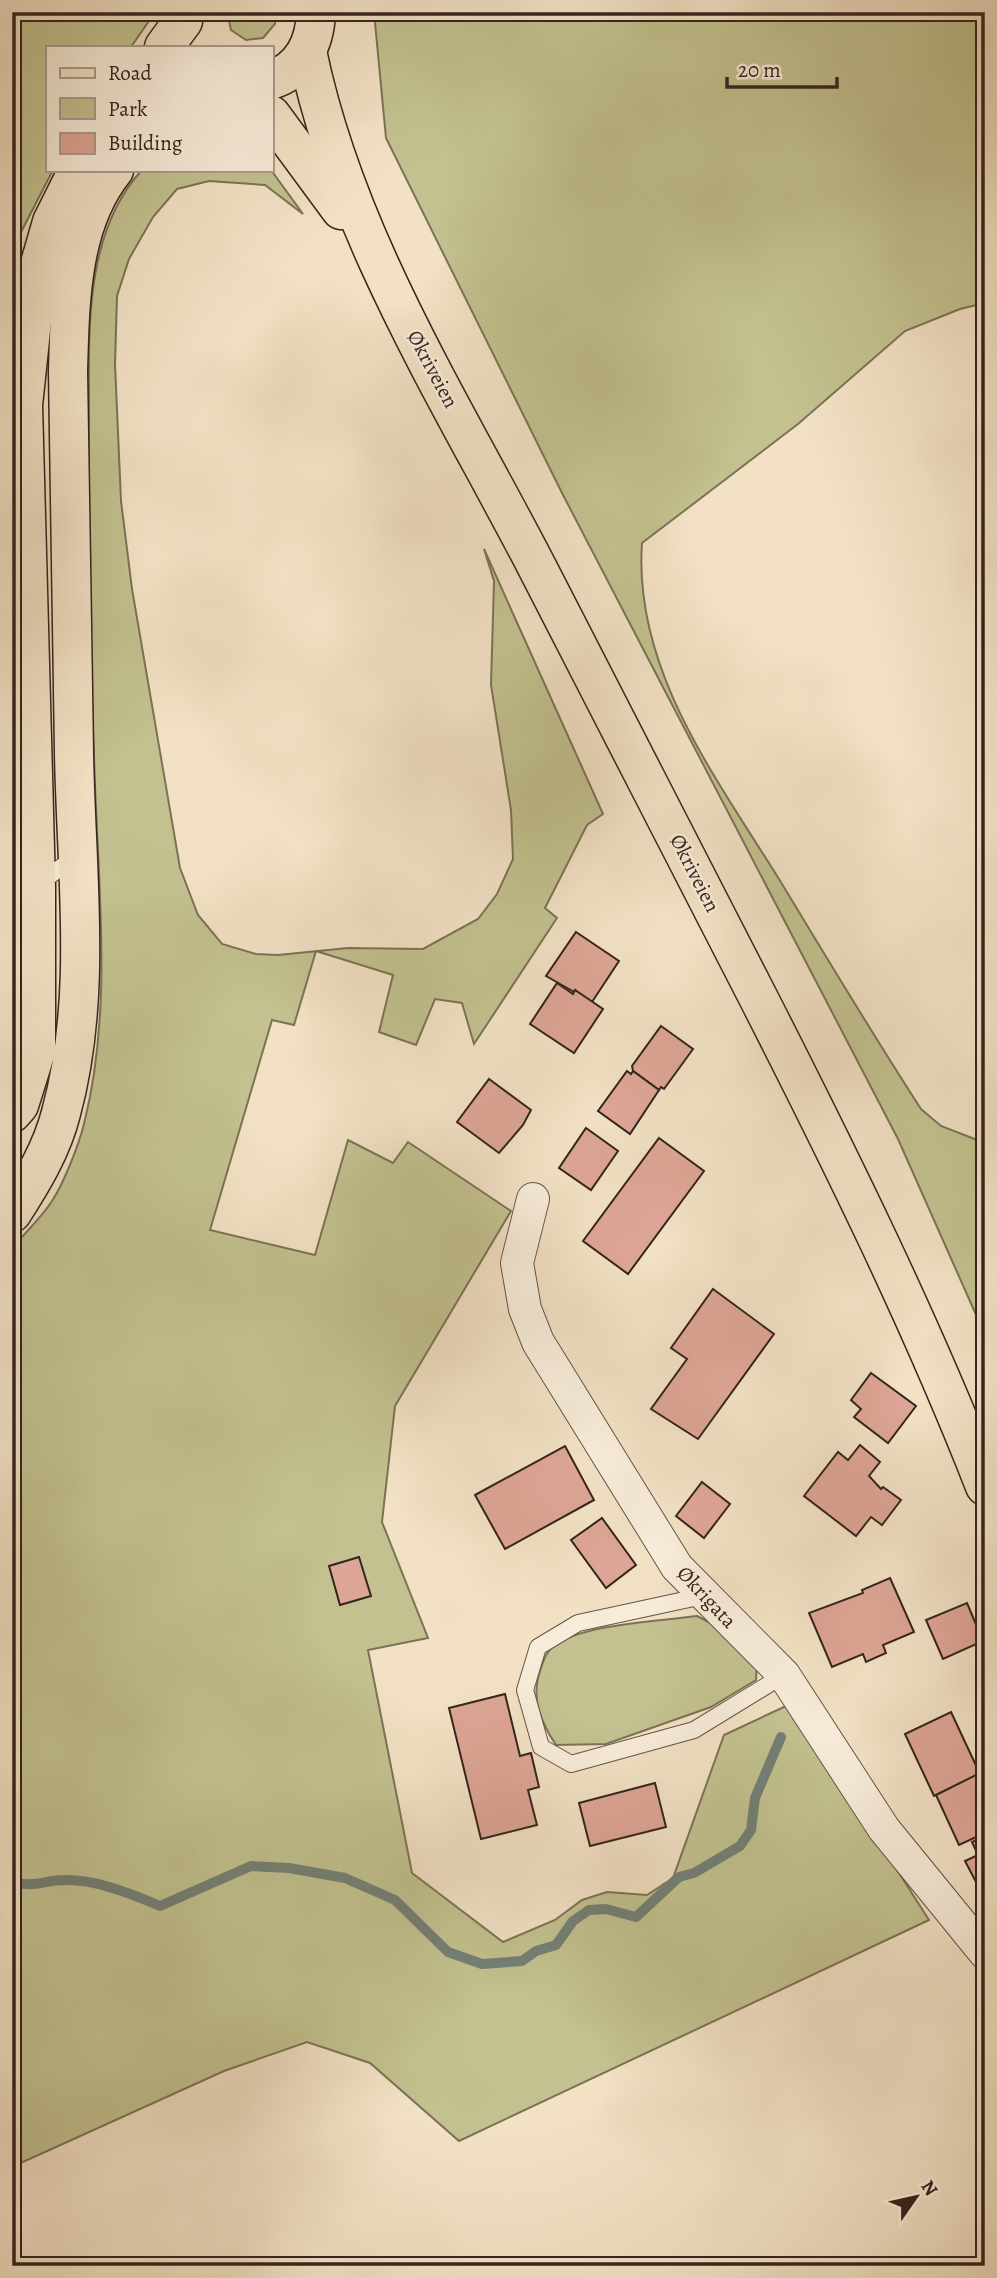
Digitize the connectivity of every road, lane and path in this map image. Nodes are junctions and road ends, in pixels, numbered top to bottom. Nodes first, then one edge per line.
1 (316, 12) edge
2 (307, 51) junction
3 (273, 79) edge
4 (273, 117) edge
5 (77, 172) edge
6 (113, 172) edge
7 (382, 270) junction
8 (20, 339) edge
9 (68, 371) junction
10 (76, 856) junction
11 (24, 887) edge
12 (12, 993) edge
13 (36, 1051) junction
14 (12, 1113) edge
15 (533, 1199) dead end
16 (12, 1213) edge
17 (985, 1486) edge
18 (703, 1596) junction
19 (784, 1675) junction
20 (985, 1953) edge

1 - 2 main road
2 - 3 main road
2 - 7 main road, Økriveien
4 - 7 main road, Økriveien
5 - 8 main road
6 - 9 main road
7 - 17 main road, Økriveien
8 - 9 lane
8 - 11 main road
9 - 10 main road
10 - 11 lane
10 - 16 main road
11 - 13 main road
12 - 13 lane
13 - 14 main road
15 - 18 street, Økrigata
18 - 19 street, Økrigata
18 - 19 lane
19 - 20 street, Økrigata

